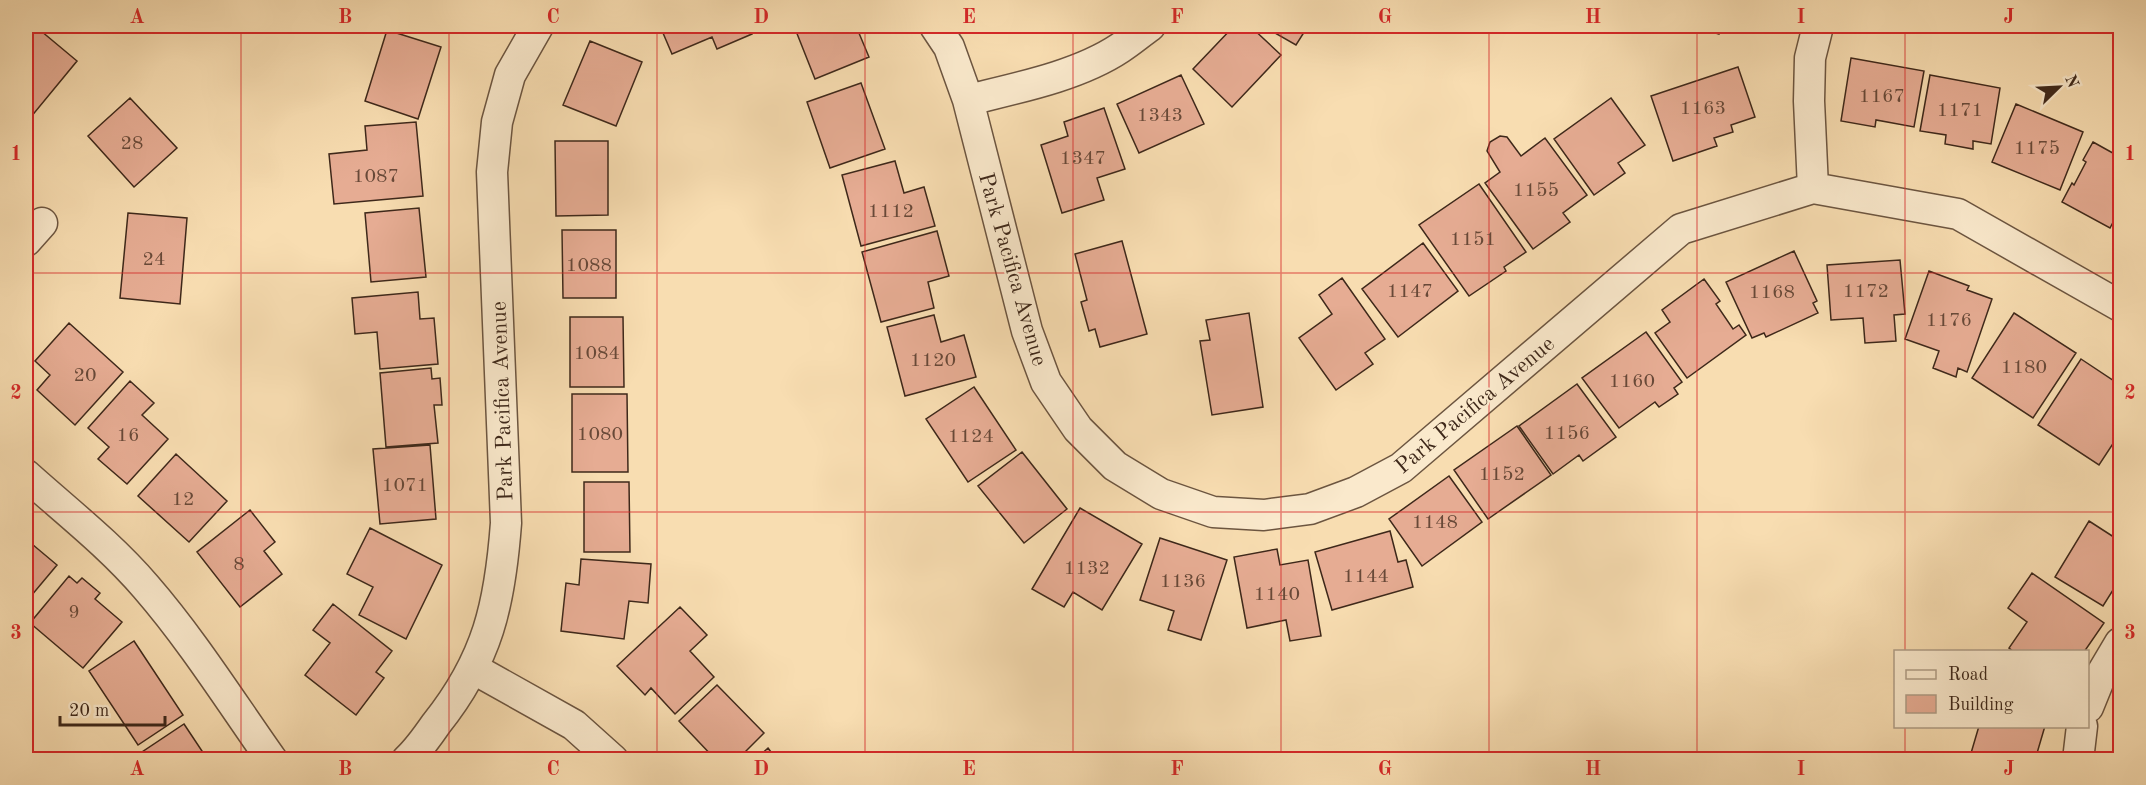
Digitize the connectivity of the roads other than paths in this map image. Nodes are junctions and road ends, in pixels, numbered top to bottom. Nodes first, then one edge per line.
1 (538, 26) edge
2 (935, 26) edge
3 (1150, 26) edge
4 (1818, 26) edge
5 (968, 100) junction
6 (1813, 188) junction
7 (2121, 306) edge
8 (26, 476) edge
9 (2121, 643) edge
10 (474, 669) junction
11 (2089, 705) edge
12 (2082, 728) edge
13 (272, 759) edge
14 (407, 759) edge
15 (613, 759) edge
16 (2078, 759) edge

1 - 10 street, Park Pacifica Avenue
2 - 5 street, Park Pacifica Avenue
3 - 5 street
4 - 6 street
5 - 6 street, Park Pacifica Avenue
6 - 7 street, Park Pacifica Avenue
8 - 13 street
9 - 11 street
10 - 14 street, Park Pacifica Avenue
10 - 15 street
12 - 16 street

